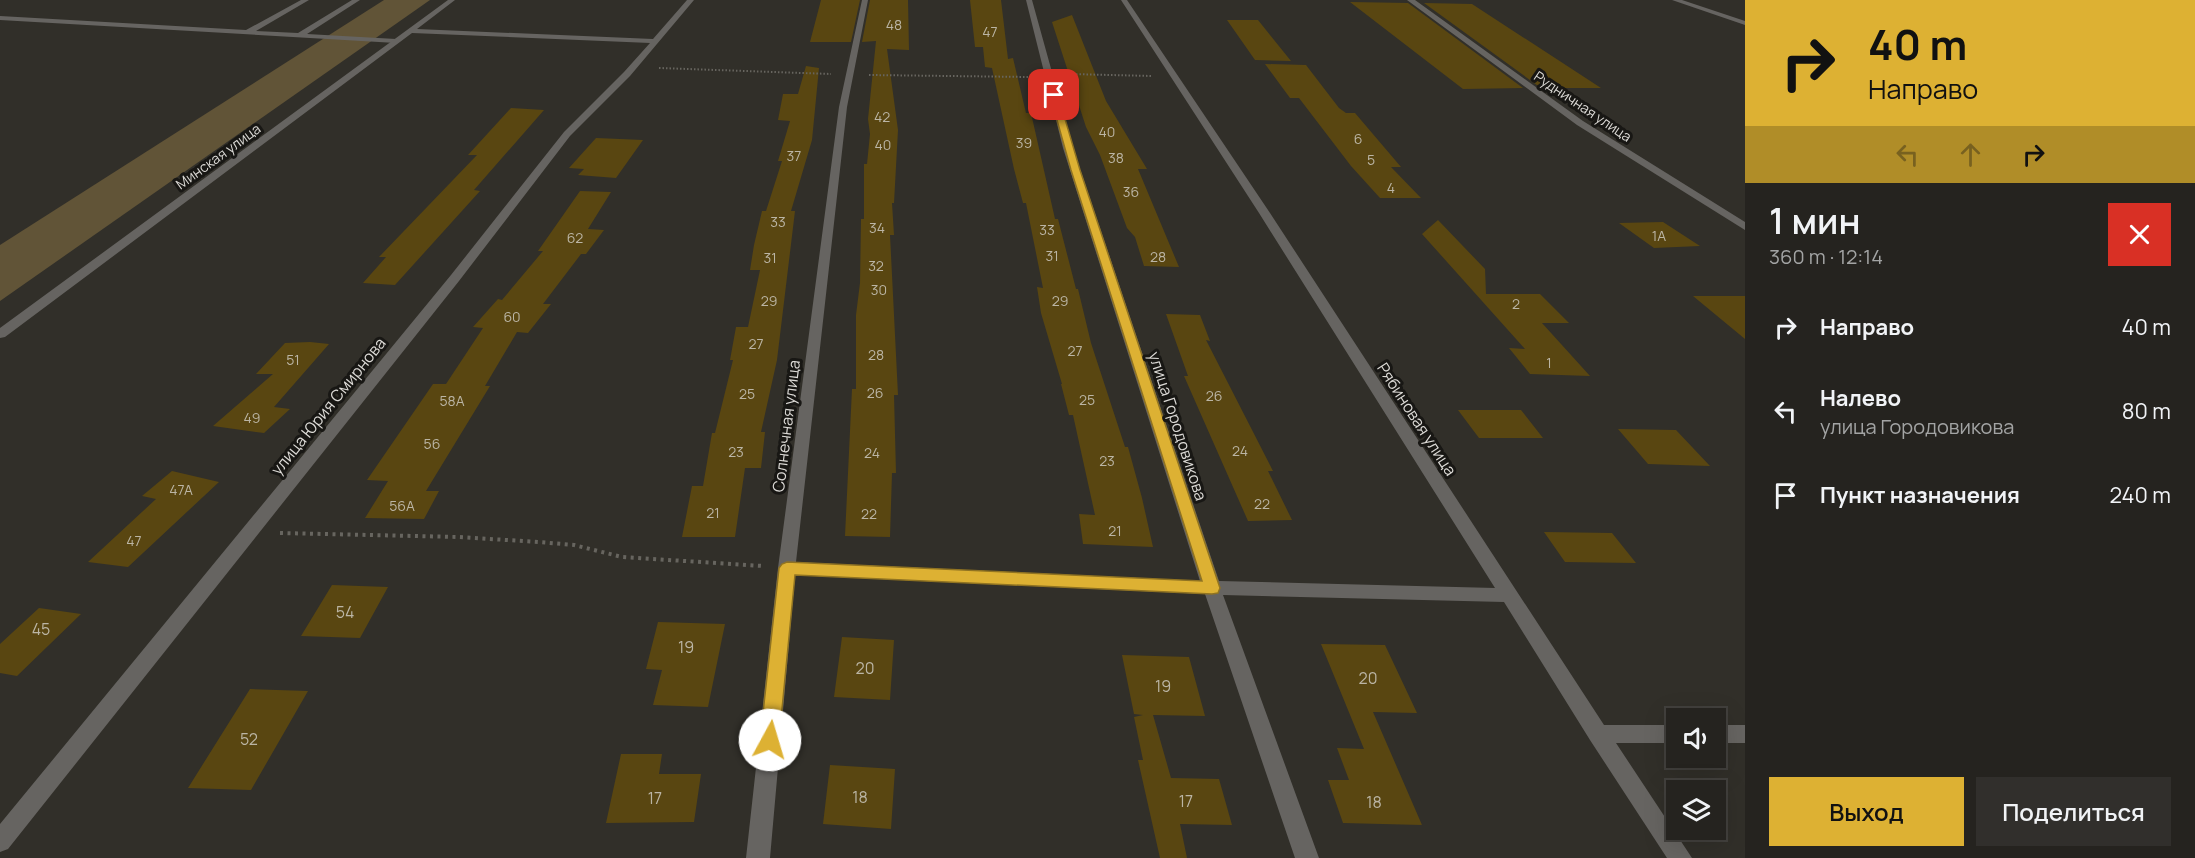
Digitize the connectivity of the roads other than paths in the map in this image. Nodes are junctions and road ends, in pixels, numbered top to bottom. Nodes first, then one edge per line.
1 (306, 0) edge
2 (357, 0) edge
3 (452, 0) edge
4 (691, 0) edge
5 (865, 0) edge
6 (1029, 0) edge
7 (1124, 0) edge
8 (1410, 0) edge
9 (1674, 0) edge
10 (0, 18) edge
11 (1745, 23) edge
12 (410, 31) junction
13 (246, 33) junction
14 (298, 36) junction
15 (396, 40) junction
16 (655, 41) junction
17 (1745, 227) edge
18 (0, 334) edge
19 (787, 568) junction
20 (1212, 588) junction
21 (1508, 595) junction
22 (1597, 734) junction
23 (1666, 734) edge
24 (1726, 734) edge
25 (1745, 734) edge
26 (0, 841) edge
27 (758, 858) edge
28 (1307, 858) edge
29 (1680, 858) edge

1 - 13 street
2 - 14 street
3 - 12 street, Минская улица
4 - 16 street, улица Юрия Смирнова
5 - 19 street, Солнечная улица
6 - 20 street, улица Городовикова
7 - 21 street, Рябиновая улица
8 - 17 street, Рудничная улица
9 - 11 street
10 - 13 street
12 - 15 street, Минская улица
12 - 16 street
13 - 14 street
14 - 15 street
15 - 18 street, Минская улица
16 - 26 street, улица Юрия Смирнова
19 - 20 street
19 - 27 street, Солнечная улица
20 - 21 street
20 - 28 street, улица Городовикова
21 - 22 street, Рябиновая улица
22 - 23 street
22 - 29 street, Рябиновая улица
24 - 25 street

